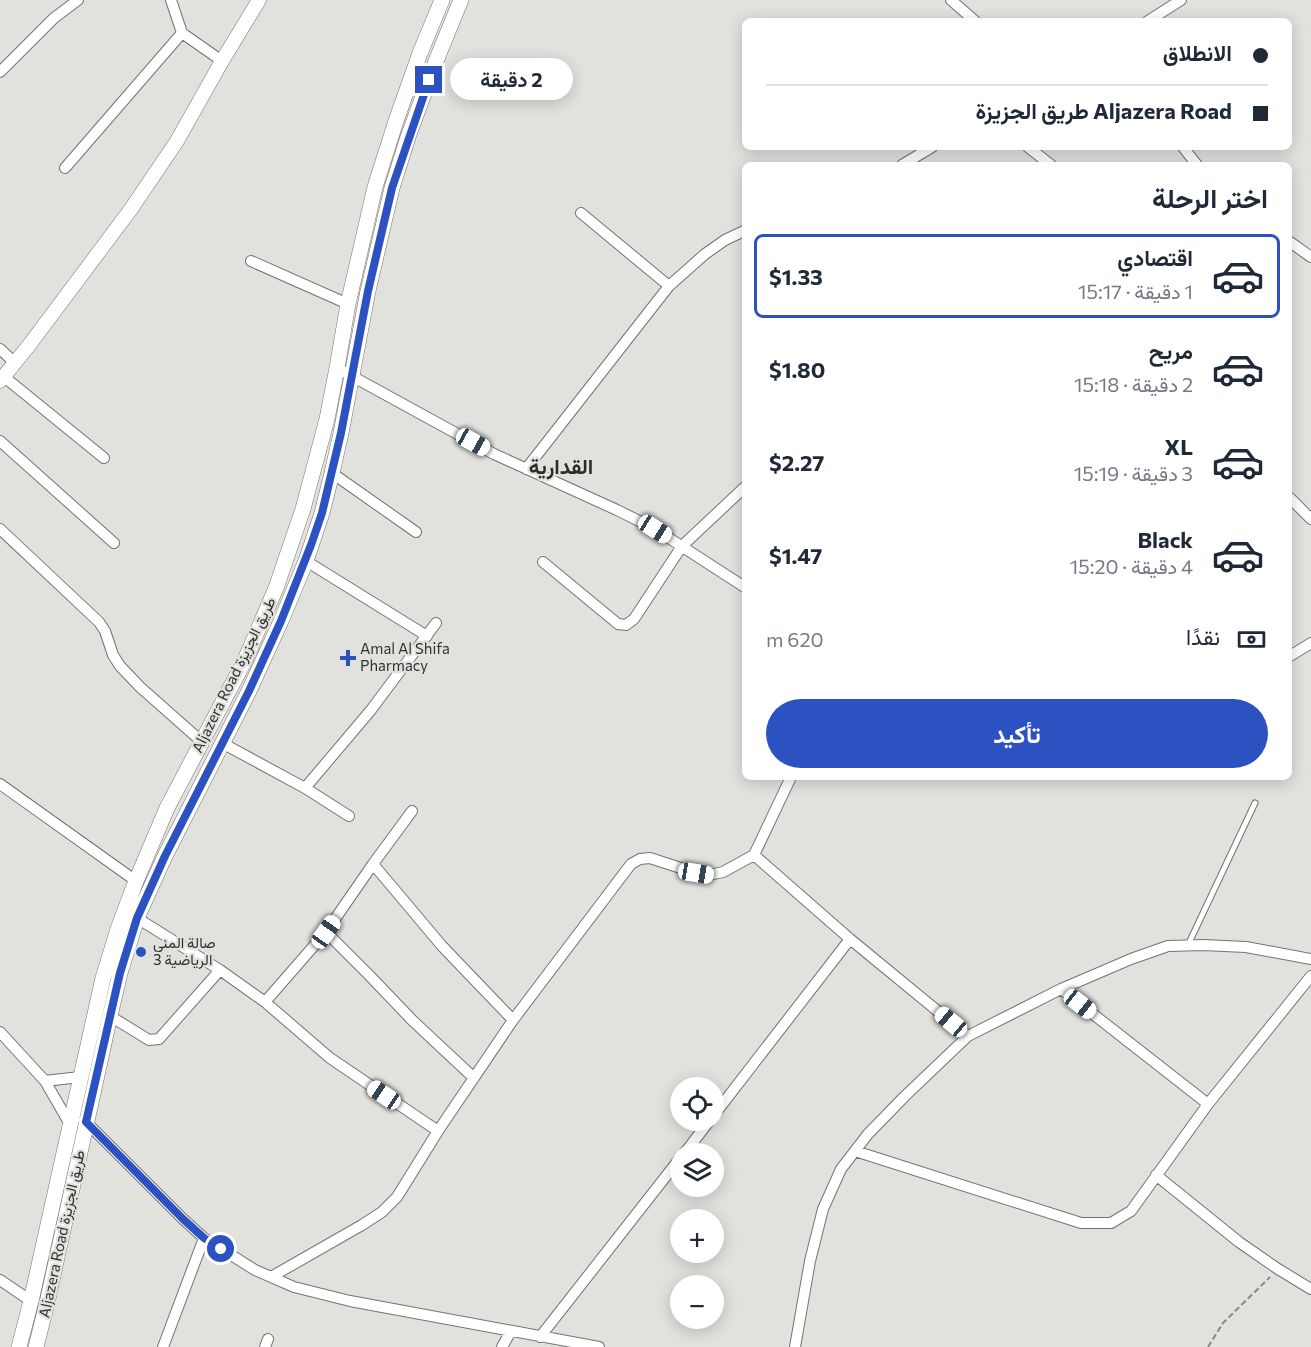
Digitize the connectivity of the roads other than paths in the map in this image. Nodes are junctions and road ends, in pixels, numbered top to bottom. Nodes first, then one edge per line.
1 (78, 0) edge
2 (171, 0) edge
3 (259, 0) edge
4 (442, 0) edge
5 (461, 0) edge
6 (951, 0) edge
7 (1173, 2) edge
8 (972, 18) edge
9 (1152, 18) edge
10 (182, 33) junction
11 (222, 61) junction
12 (0, 72) edge
13 (927, 150) edge
14 (1032, 150) edge
15 (1185, 150) edge
16 (907, 162) edge
17 (1047, 162) edge
18 (1195, 162) edge
19 (66, 168) dead end
20 (581, 213) dead end
21 (742, 233) edge
22 (1292, 243) edge
23 (1311, 257) edge
24 (251, 261) dead end
25 (669, 286) junction
26 (348, 304) junction
27 (0, 350) edge
28 (15, 363) junction
29 (338, 368) junction
30 (352, 376) junction
31 (2, 379) edge
32 (0, 441) edge
33 (104, 458) dead end
34 (526, 469) junction
35 (332, 473) junction
36 (742, 490) edge
37 (1292, 500) edge
38 (1311, 519) edge
39 (0, 529) edge
40 (416, 532) dead end
41 (114, 543) dead end
42 (682, 546) junction
43 (306, 561) junction
44 (543, 561) dead end
45 (742, 586) edge
46 (436, 623) dead end
47 (427, 636) junction
48 (1311, 643) edge
49 (1292, 655) edge
50 (201, 741) junction
51 (222, 743) junction
52 (790, 780) edge
53 (0, 784) edge
54 (305, 789) junction
55 (1255, 803) dead end
56 (412, 811) dead end
57 (349, 816) dead end
58 (754, 855) junction
59 (373, 864) junction
60 (136, 882) junction
61 (137, 918) junction
62 (326, 932) junction
63 (850, 939) junction
64 (1188, 945) junction
65 (1311, 959) edge
66 (220, 970) junction
67 (1311, 976) edge
68 (1061, 989) junction
69 (265, 1002) junction
70 (110, 1017) junction
71 (513, 1020) junction
72 (0, 1032) edge
73 (968, 1036) junction
74 (80, 1077) junction
75 (474, 1078) junction
76 (45, 1081) junction
77 (724, 1102) edge
78 (1208, 1104) junction
79 (77, 1120) junction
80 (438, 1131) junction
81 (702, 1131) edge
82 (692, 1143) edge
83 (855, 1151) junction
84 (670, 1171) edge
85 (1156, 1175) junction
86 (204, 1238) junction
87 (271, 1277) junction
88 (0, 1280) edge
89 (1311, 1289) edge
90 (31, 1301) junction
91 (512, 1331) junction
92 (540, 1337) junction
93 (20, 1347) edge
94 (36, 1347) edge
95 (163, 1347) edge
96 (502, 1347) edge
97 (599, 1347) edge
98 (795, 1347) edge

1 - 12 street
2 - 10 street
3 - 11 street
4 - 26 main road, Aljazera Road طريق الجزيزة
5 - 30 main road, Aljazera Road طريق الجزيزة
6 - 8 street
7 - 9 street
10 - 11 street
10 - 19 street
11 - 28 street
13 - 16 street
14 - 17 street
15 - 18 street
20 - 25 street
21 - 25 street
22 - 23 street
24 - 26 street
25 - 34 street
26 - 29 main road, Aljazera Road طريق الجزيزة
27 - 28 street
28 - 31 street
29 - 30 street
29 - 50 main road, Aljazera Road طريق الجزيزة
30 - 34 street
30 - 35 main road, Aljazera Road طريق الجزيزة
31 - 33 street
32 - 41 street
34 - 42 street
35 - 40 street
35 - 43 main road, Aljazera Road طريق الجزيزة
36 - 42 street
37 - 38 street
39 - 50 street
42 - 44 street
42 - 45 street
43 - 47 street
43 - 51 main road, Aljazera Road طريق الجزيزة
46 - 47 street
47 - 54 street
48 - 49 street
50 - 60 main road, Aljazera Road طريق الجزيزة
51 - 54 street
51 - 61 main road, Aljazera Road طريق الجزيزة
52 - 58 street
53 - 60 street
54 - 57 street
55 - 64 lane
56 - 59 street
58 - 63 street
58 - 71 street
59 - 62 street
59 - 71 street
60 - 74 main road, Aljazera Road طريق الجزيزة
61 - 66 street
61 - 70 main road, Aljazera Road طريق الجزيزة
62 - 69 street
62 - 75 street
63 - 73 street
63 - 77 street
64 - 65 street
64 - 68 street
66 - 69 street
66 - 70 street
67 - 78 street
68 - 73 street
68 - 78 street
69 - 80 street
70 - 79 main road, Aljazera Road طريق الجزيزة
71 - 75 street
72 - 76 street
73 - 83 street
74 - 76 street
74 - 79 main road, Aljazera Road طريق الجزيزة
75 - 80 street
76 - 79 street
78 - 85 street
79 - 86 street
79 - 90 main road, Aljazera Road طريق الجزيزة
79 - 94 main road, Aljazera Road طريق الجزيزة
80 - 87 street
81 - 82 street
83 - 85 street
83 - 98 street
84 - 92 street
85 - 89 street
86 - 87 street
86 - 95 street
87 - 91 street
88 - 90 street
90 - 93 main road, Aljazera Road طريق الجزيزة
91 - 92 street
91 - 96 street
92 - 97 street

